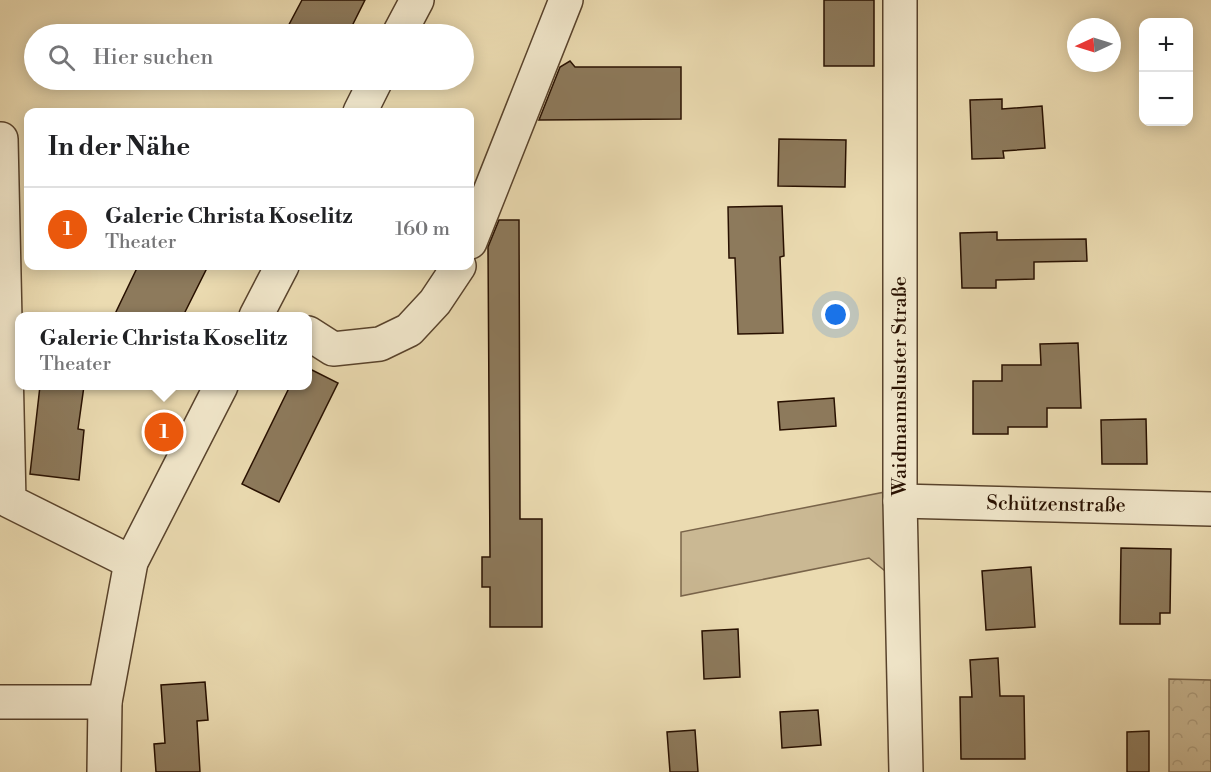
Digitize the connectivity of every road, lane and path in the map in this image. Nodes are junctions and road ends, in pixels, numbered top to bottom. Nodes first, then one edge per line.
1 (417, 0) edge
2 (566, 0) edge
3 (900, 0) edge
4 (404, 24) edge
5 (371, 90) edge
6 (362, 108) edge
7 (1, 139) edge
8 (474, 232) edge
9 (281, 270) edge
10 (456, 270) edge
11 (266, 312) edge
12 (312, 336) edge
13 (219, 390) edge
14 (900, 501) junction
15 (1211, 509) edge
16 (131, 562) junction
17 (0, 702) edge
18 (105, 702) junction
19 (104, 772) edge
20 (906, 772) edge

1 - 4 street
2 - 8 street
3 - 14 street, Waidmannsluster Straße
5 - 6 street
7 - 16 street
9 - 11 street
10 - 12 street
13 - 16 street
14 - 15 street, Schützenstraße
14 - 20 street, Waidmannsluster Straße
16 - 18 street
17 - 18 street
18 - 19 street

